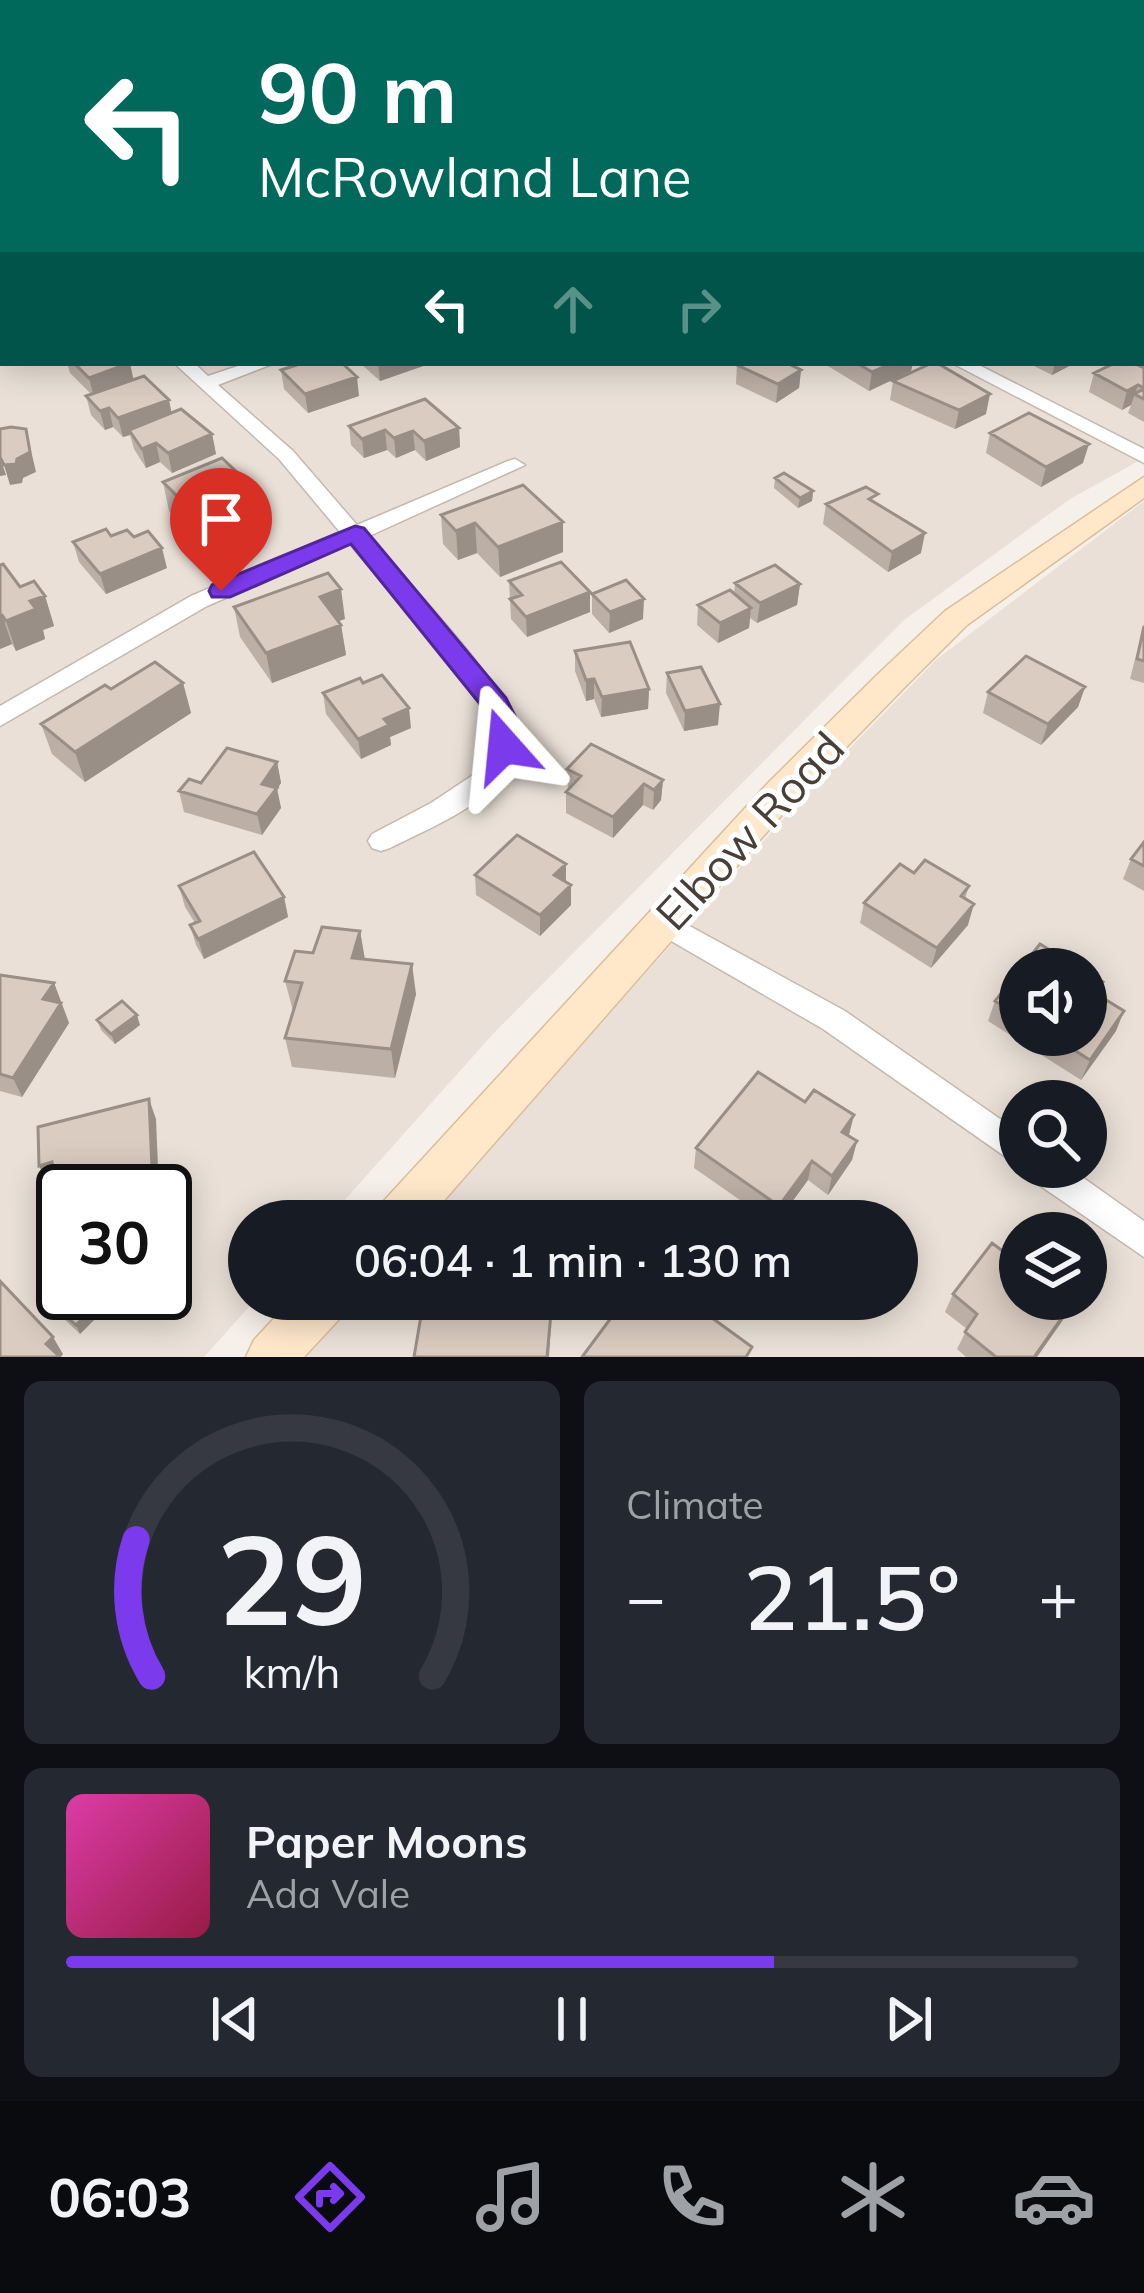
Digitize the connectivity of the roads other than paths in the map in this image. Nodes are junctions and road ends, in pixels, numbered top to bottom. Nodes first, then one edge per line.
1 (186, 366) edge
2 (257, 366) edge
3 (967, 366) edge
4 (206, 383) junction
5 (1144, 458) edge
6 (514, 466) dead end
7 (1144, 485) edge
8 (355, 534) junction
9 (0, 717) edge
10 (381, 841) dead end
11 (664, 923) junction
12 (999, 1137) edge
13 (1071, 1188) edge
14 (415, 1200) edge
15 (1144, 1240) edge
16 (305, 1320) edge
17 (271, 1357) edge

1 - 4 street
2 - 4 street
3 - 5 street
4 - 8 street
6 - 8 street
7 - 11 street, Elbow Road
8 - 9 street
8 - 10 street
11 - 12 street
11 - 14 street, Elbow Road
13 - 15 street
16 - 17 street

